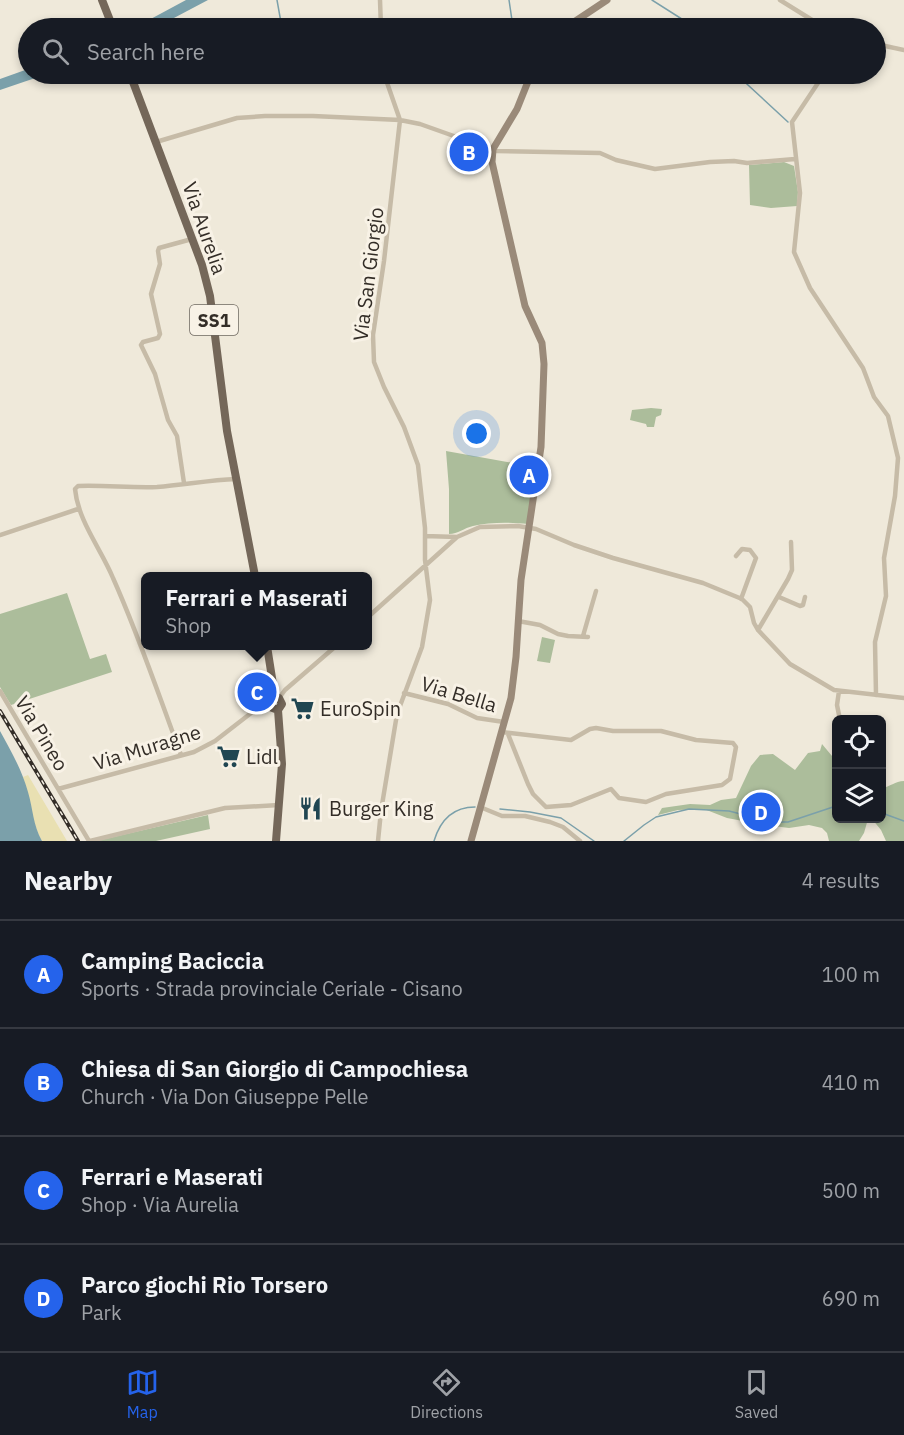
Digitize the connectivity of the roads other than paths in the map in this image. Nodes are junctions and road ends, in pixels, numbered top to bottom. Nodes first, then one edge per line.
1 (102, 0) edge
2 (380, 0) edge
3 (607, 0) edge
4 (780, 0) edge
5 (109, 18) edge
6 (381, 18) edge
7 (580, 18) edge
8 (809, 18) edge
9 (886, 46) edge
10 (904, 50) edge
11 (134, 84) edge
12 (387, 84) edge
13 (527, 84) edge
14 (817, 84) edge
15 (400, 120) junction
16 (156, 142) junction
17 (493, 149) junction
18 (795, 159) junction
19 (192, 239) junction
20 (236, 479) junction
21 (184, 483) junction
22 (78, 509) junction
23 (530, 528) junction
24 (0, 535) edge
25 (425, 536) junction
26 (457, 537) junction
27 (791, 542) dead end
28 (736, 556) dead end
29 (426, 565) junction
30 (254, 572) edge
31 (596, 591) dead end
32 (778, 597) junction
33 (805, 597) dead end
34 (741, 599) junction
35 (372, 613) edge
36 (518, 621) junction
37 (758, 630) junction
38 (141, 642) edge
39 (144, 650) edge
40 (268, 650) edge
41 (330, 650) edge
42 (0, 691) edge
43 (839, 692) junction
44 (404, 693) junction
45 (876, 694) junction
46 (277, 697) junction
47 (904, 698) edge
48 (269, 705) junction
49 (278, 710) junction
50 (839, 715) edge
51 (505, 722) junction
52 (505, 733) junction
53 (181, 755) junction
54 (58, 789) junction
55 (279, 805) junction
56 (480, 807) junction
57 (90, 841) edge
58 (276, 841) edge
59 (378, 841) edge
60 (471, 841) edge
61 (580, 841) edge

1 - 5 main road
2 - 6 street
3 - 7 main road
4 - 8 street
9 - 10 street
11 - 16 main road, Via Aurelia / SS1
12 - 15 street
13 - 17 main road
14 - 18 street
15 - 16 street
15 - 17 street
15 - 25 street, Via San Giorgio
16 - 19 main road, Via Aurelia / SS1
17 - 18 street
17 - 23 main road
18 - 45 street
19 - 20 main road, Via Aurelia / SS1
19 - 21 street
20 - 21 street
20 - 30 main road, Via Aurelia / SS1
21 - 22 street
22 - 24 street
22 - 38 street
23 - 26 street
23 - 34 street
23 - 36 main road
25 - 26 street
25 - 29 street, Via San Giorgio
26 - 29 street
27 - 32 street
28 - 34 street
29 - 35 street
29 - 44 street, Via Bella
31 - 36 street
32 - 33 street
32 - 37 street
34 - 37 street
36 - 51 main road
37 - 43 street
39 - 53 street
40 - 46 main road
41 - 46 street
42 - 54 street, Via Pineo
43 - 45 street
43 - 50 street
44 - 51 street, Via Bella
44 - 59 street, Via Bella
45 - 47 street
46 - 48 main road
46 - 49 main road
48 - 49 main road
48 - 53 street, Via Muragne
49 - 55 main road
51 - 52 main road
52 - 52 street
52 - 56 main road
53 - 54 street, Via Muragne
54 - 57 street, Via Pineo
55 - 57 street
55 - 58 main road
56 - 60 main road
56 - 61 street

